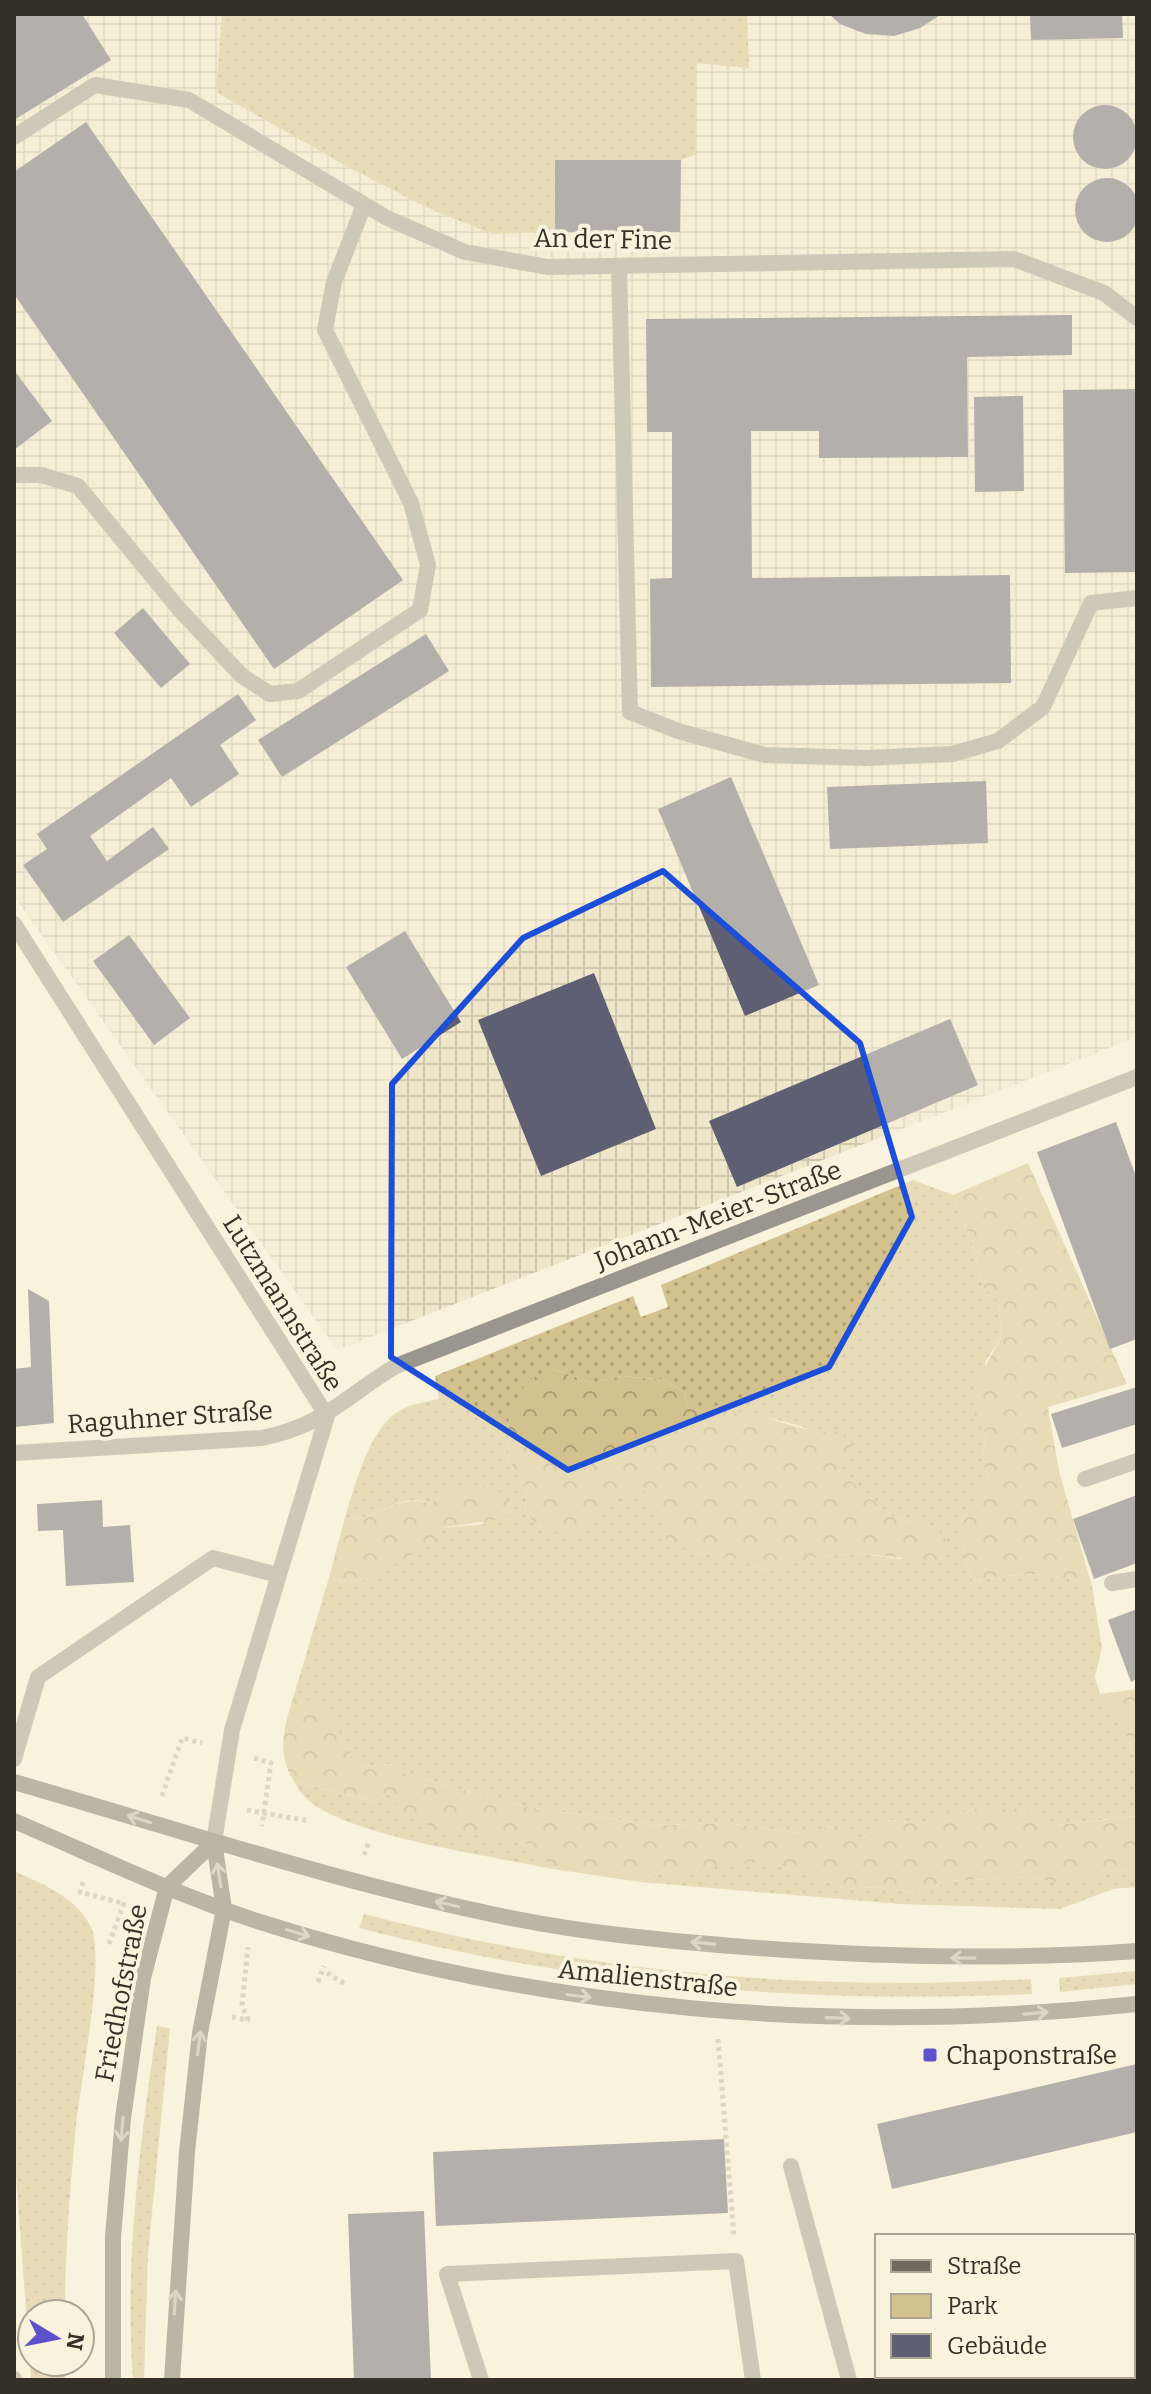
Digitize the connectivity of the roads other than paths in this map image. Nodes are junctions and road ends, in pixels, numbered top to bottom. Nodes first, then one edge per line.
1 (14, 137) edge
2 (364, 205) junction
3 (619, 266) junction
4 (1137, 318) edge
5 (14, 475) edge
6 (1137, 598) edge
7 (14, 924) edge
8 (1137, 1077) edge
9 (327, 1416) junction
10 (14, 1453) edge
11 (1137, 1461) edge
12 (1085, 1479) dead end
13 (278, 1575) junction
14 (1137, 1579) edge
15 (1112, 1583) dead end
16 (14, 1759) edge
17 (14, 1782) edge
18 (14, 1821) edge
19 (214, 1842) junction
20 (167, 1887) junction
21 (224, 1909) junction
22 (1137, 1951) edge
23 (1137, 2004) edge
24 (791, 2166) dead end
25 (113, 2380) edge
26 (172, 2380) edge
27 (481, 2380) edge
28 (753, 2380) edge
29 (849, 2380) edge

1 - 2 street, An der Fine
2 - 3 street, An der Fine
2 - 5 street
3 - 4 street, An der Fine
3 - 6 street
7 - 9 street, Lutzmannstraße
8 - 9 street, Johann-Meier-Straße
9 - 10 street, Raguhner Straße
9 - 13 street, Lutzmannstraße
11 - 12 street
13 - 16 street
13 - 19 street, Lutzmannstraße
14 - 15 street
19 -> 17 main road
18 - 20 main road
19 - 20 main road, Friedhofstraße
21 -> 19 main road
22 -> 19 main road, Amalienstraße
20 - 21 main road, Amalienstraße
20 -> 25 main road, Friedhofstraße
21 -> 23 main road, Amalienstraße
26 -> 21 main road
24 - 29 street
27 - 28 street

